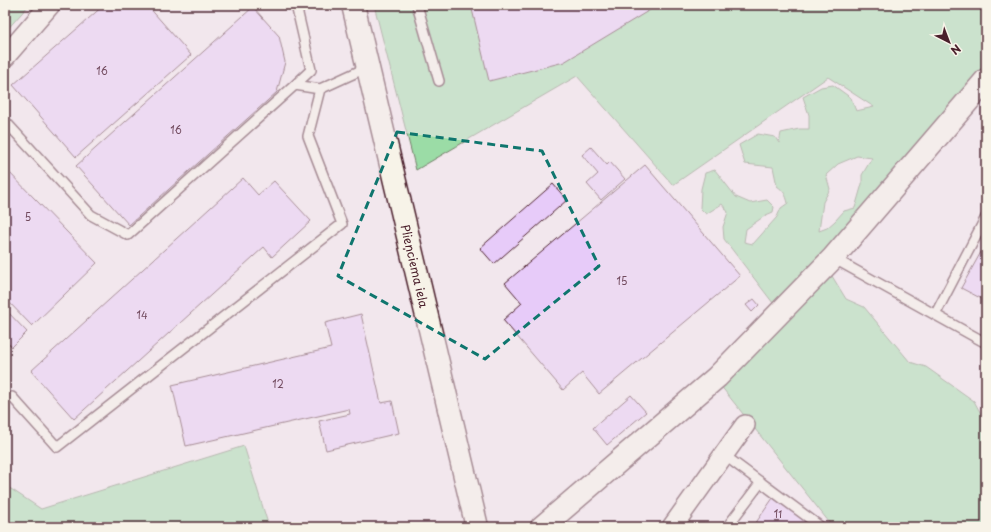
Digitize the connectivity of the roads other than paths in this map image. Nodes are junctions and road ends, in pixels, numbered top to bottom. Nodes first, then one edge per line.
1 (50, 5) edge
2 (296, 5) edge
3 (354, 5) edge
4 (417, 5) edge
5 (5, 57) edge
6 (368, 67) junction
7 (986, 80) edge
8 (440, 81) dead end
9 (295, 85) junction
10 (320, 89) junction
11 (5, 121) edge
12 (986, 217) edge
13 (833, 258) junction
14 (935, 315) junction
15 (986, 343) edge
16 (12, 397) dead end
17 (745, 425) dead end
18 (724, 455) junction
19 (761, 482) junction
20 (477, 527) edge
21 (542, 527) edge
22 (672, 527) edge
23 (727, 527) edge
24 (821, 527) edge

1 - 5 street
2 - 9 lane
3 - 6 street, Plieņciema iela
4 - 8 lane
6 - 10 lane
6 - 20 street, Plieņciema iela
7 - 13 street
9 - 10 lane
9 - 11 lane
10 - 16 lane
12 - 14 lane
13 - 14 lane
13 - 21 street
14 - 15 lane
17 - 18 street
18 - 19 lane
18 - 22 street
19 - 23 lane
19 - 24 lane

